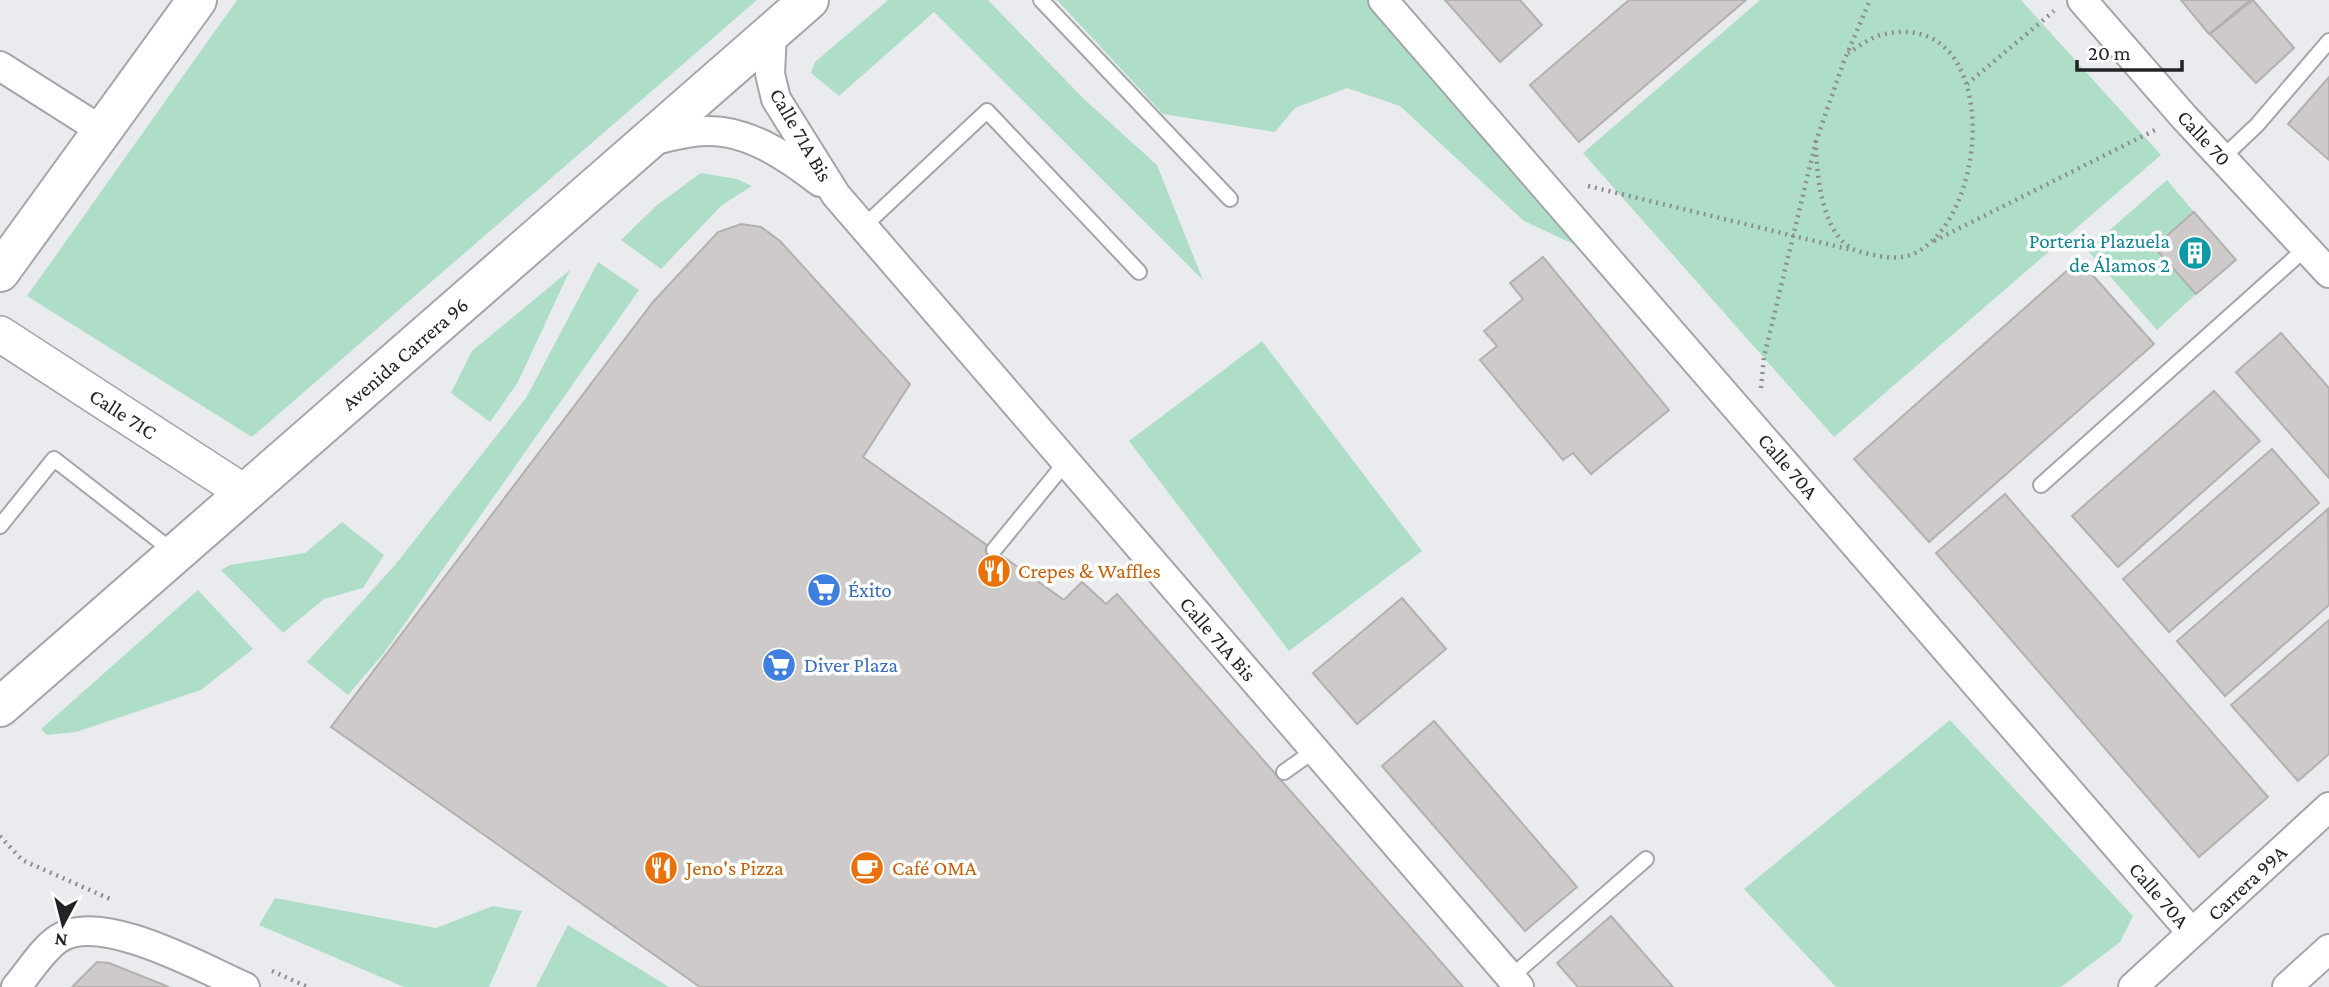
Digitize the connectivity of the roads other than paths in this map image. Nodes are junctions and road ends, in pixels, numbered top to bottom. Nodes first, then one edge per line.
1 (197, 0) edge
2 (809, 0) edge
3 (1041, 0) edge
4 (1383, 0) edge
5 (2071, 4) edge
6 (772, 32) junction
7 (2329, 41) edge
8 (0, 66) edge
9 (104, 132) junction
10 (646, 142) junction
11 (2222, 158) junction
12 (836, 195) junction
13 (1230, 199) dead end
14 (863, 227) junction
15 (2306, 248) junction
16 (0, 272) edge
17 (1139, 272) dead end
18 (2329, 274) edge
19 (0, 334) edge
20 (1066, 462) junction
21 (2041, 485) dead end
22 (246, 493) junction
23 (0, 526) edge
24 (994, 550) dead end
25 (176, 554) junction
26 (0, 708) edge
27 (1315, 750) junction
28 (1284, 772) dead end
29 (2329, 807) edge
30 (1646, 859) dead end
31 (2192, 933) junction
32 (2329, 950) edge
33 (1515, 982) edge
34 (16, 987) edge
35 (245, 987) edge
36 (2133, 987) edge
37 (2287, 987) edge

1 - 9 main road
2 - 6 main road, Avenida Carrera 96
3 - 13 lane
4 - 31 street, Calle 70A
5 - 11 street, Calle 70
6 - 10 main road, Avenida Carrera 96
6 - 12 street, Calle 71A Bis
7 - 11 lane
8 - 9 street
9 - 16 main road
10 - 12 street, Calle 71A Bis
10 - 22 main road, Avenida Carrera 96
11 - 15 street, Calle 70
12 - 14 street, Calle 71A Bis
14 - 17 lane
14 - 20 street, Calle 71A Bis
15 - 18 street, Calle 70
15 - 21 lane
19 - 22 street, Calle 71C
20 - 24 lane
20 - 27 street, Calle 71A Bis
22 - 25 main road, Avenida Carrera 96
23 - 25 lane
25 - 26 main road, Avenida Carrera 96
27 - 28 lane
27 - 33 street, Calle 71A Bis
29 - 31 street, Carrera 99A
30 - 33 lane
31 - 36 street, Carrera 99A
32 - 37 street
34 - 35 street

